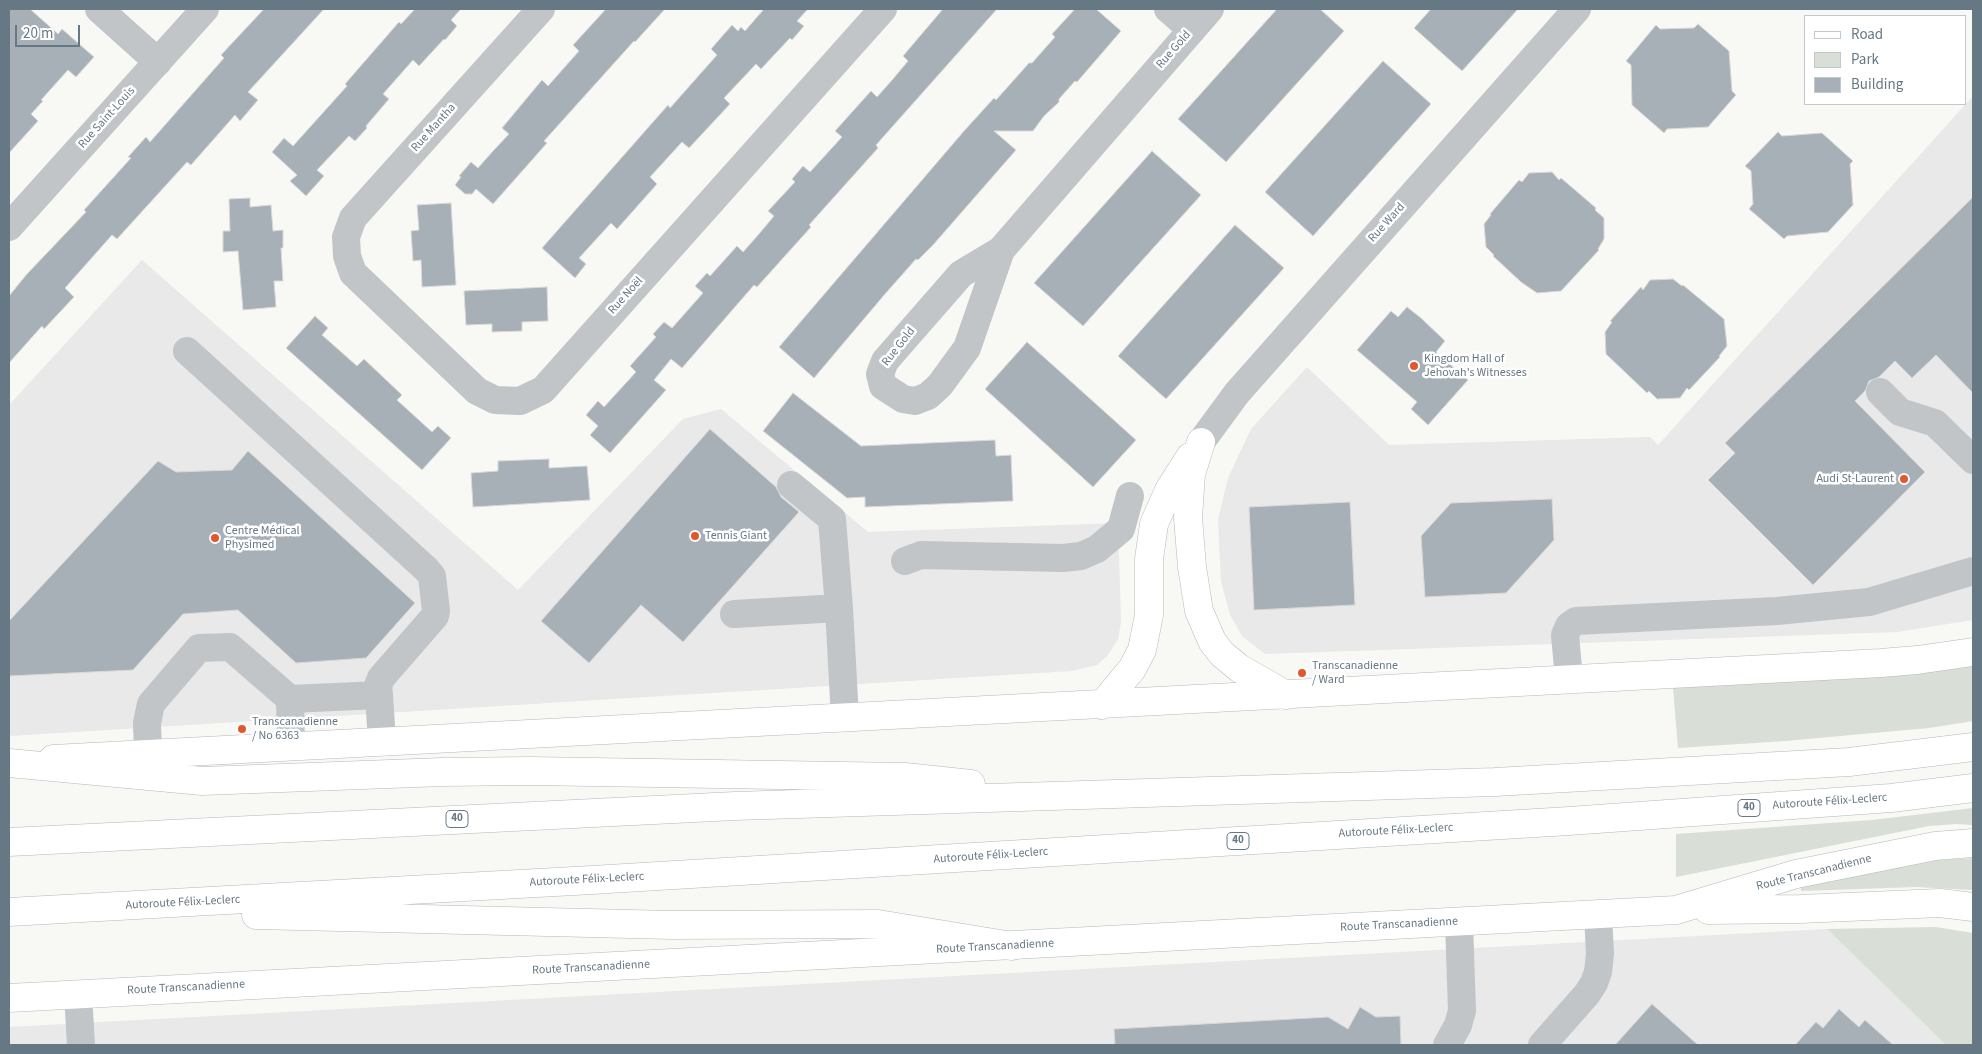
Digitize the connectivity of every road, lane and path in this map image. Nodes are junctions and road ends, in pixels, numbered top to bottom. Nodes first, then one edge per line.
1 (99, 9) edge
2 (205, 9) edge
3 (541, 9) edge
4 (883, 9) edge
5 (1168, 9) edge
6 (1210, 9) edge
7 (1577, 9) edge
8 (1192, 30) junction
9 (158, 62) junction
10 (9, 227) edge
11 (1001, 250) junction
12 (347, 256) joint
13 (187, 351) dead end
14 (1880, 392) dead end
15 (1201, 442) junction
16 (1973, 460) edge
17 (791, 484) dead end
18 (1130, 496) dead end
19 (905, 561) dead end
20 (1973, 571) edge
21 (838, 608) junction
22 (734, 614) dead end
23 (1973, 652) edge
24 (1569, 679) junction
25 (379, 695) junction
26 (1286, 695) junction
27 (290, 699) junction
28 (1102, 705) junction
29 (845, 718) junction
30 (382, 742) junction
31 (291, 746) junction
32 (1973, 747) edge
33 (148, 753) junction
34 (9, 762) edge
35 (1973, 788) edge
36 (1069, 795) junction
37 (9, 842) edge
38 (1973, 843) edge
39 (1973, 907) edge
40 (48, 910) junction
41 (1676, 910) junction
42 (9, 912) edge
43 (1598, 915) junction
44 (1459, 922) junction
45 (1012, 946) junction
46 (78, 994) junction
47 (9, 998) edge
48 (81, 1045) edge
49 (1447, 1045) edge
50 (1542, 1045) edge

1 - 9 street
2 - 9 street, Rue Saint-Louis
3 - 12 street, Rue Mantha
4 - 12 street, Rue Noël
5 - 8 street
6 - 8 street, Rue Gold
7 - 15 street, Rue Ward
8 - 11 street, Rue Gold
9 - 10 street, Rue Saint-Louis
11 - 11 street, Rue Gold
13 - 25 street
14 - 16 street
15 - 26 main road
15 - 28 main road
17 - 21 street
18 - 19 street
20 - 24 street
21 - 22 street
21 - 29 street
23 - 24 main road
24 - 26 main road
25 - 27 street
25 - 30 street
26 - 28 main road
27 - 31 street
27 - 33 street
28 - 29 main road
29 - 30 main road
30 - 31 main road
31 - 33 main road
32 - 36 main road, 40
33 - 34 main road
34 - 36 main road
35 - 40 main road, Autoroute Félix-Leclerc / 40
36 - 37 main road, 40
38 - 41 main road, Route Transcanadienne
39 - 41 main road
40 - 42 main road, Autoroute Félix-Leclerc / 40
40 - 45 main road
41 - 43 main road, Route Transcanadienne
43 - 44 main road, Route Transcanadienne
43 - 50 street
44 - 45 main road, Route Transcanadienne
44 - 49 street
45 - 46 main road, Route Transcanadienne
46 - 47 main road, Route Transcanadienne
46 - 48 street

